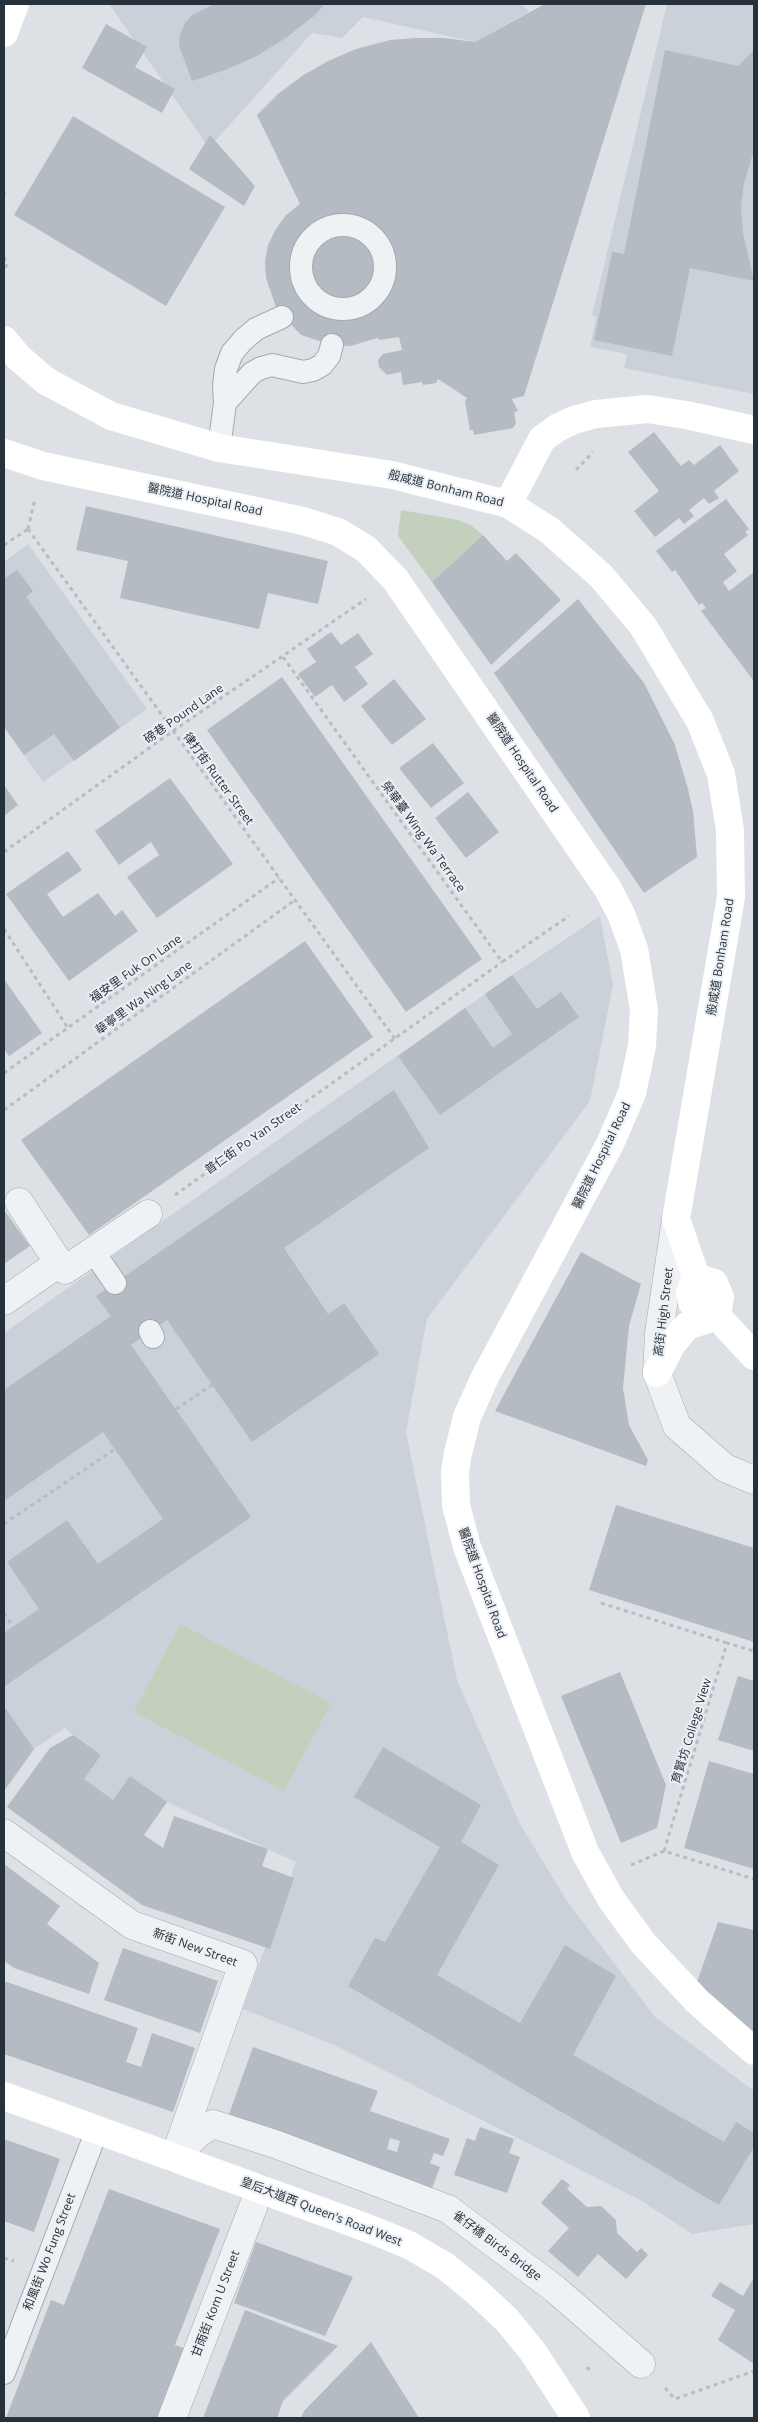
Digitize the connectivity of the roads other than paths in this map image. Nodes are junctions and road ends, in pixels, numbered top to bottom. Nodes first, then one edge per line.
1 (15, 4) edge
2 (4, 33) edge
3 (282, 317) dead end
4 (4, 340) edge
5 (332, 345) dead end
6 (225, 403) junction
7 (754, 430) edge
8 (219, 448) junction
9 (4, 454) edge
10 (508, 504) junction
11 (19, 1202) dead end
12 (148, 1214) road end
13 (676, 1218) junction
14 (93, 1251) junction
15 (59, 1263) junction
16 (115, 1283) dead end
17 (4, 1301) edge
18 (717, 1316) junction
19 (754, 1356) edge
20 (657, 1374) junction
21 (754, 1480) edge
22 (4, 1833) edge
23 (754, 2051) edge
24 (4, 2096) edge
25 (97, 2130) junction
26 (175, 2158) junction
27 (260, 2189) junction
28 (641, 2364) road end
29 (4, 2373) edge
30 (172, 2418) edge
31 (576, 2418) edge

1 - 2 street
3 - 6 lane
4 - 8 street, 般咸道 Bonham Road
5 - 6 lane
6 - 8 lane
7 - 10 street
8 - 10 street, 般咸道 Bonham Road
9 - 23 street, 醫院道 Hospital Road
10 - 13 street, 般咸道 Bonham Road
11 - 15 street
12 - 14 street
13 - 18 street, 般咸道 Bonham Road
13 - 20 street, 高街 High Street
14 - 15 street
14 - 16 lane
15 - 17 street
18 - 19 street, 般咸道 Bonham Road
18 - 20 street
20 - 21 street, 高街 High Street
22 - 26 street, 新街 New Street
24 - 25 street, 皇后大道西 Queen's Road West
25 - 26 street, 皇后大道西 Queen's Road West
25 - 29 lane, 和風街 Wo Fung Street
26 - 27 street, 皇后大道西 Queen's Road West
26 - 28 street, 雀仔橋 Birds Bridge
27 - 30 street, 甘雨街 Kom U Street
27 - 31 street, 皇后大道西 Queen's Road West

